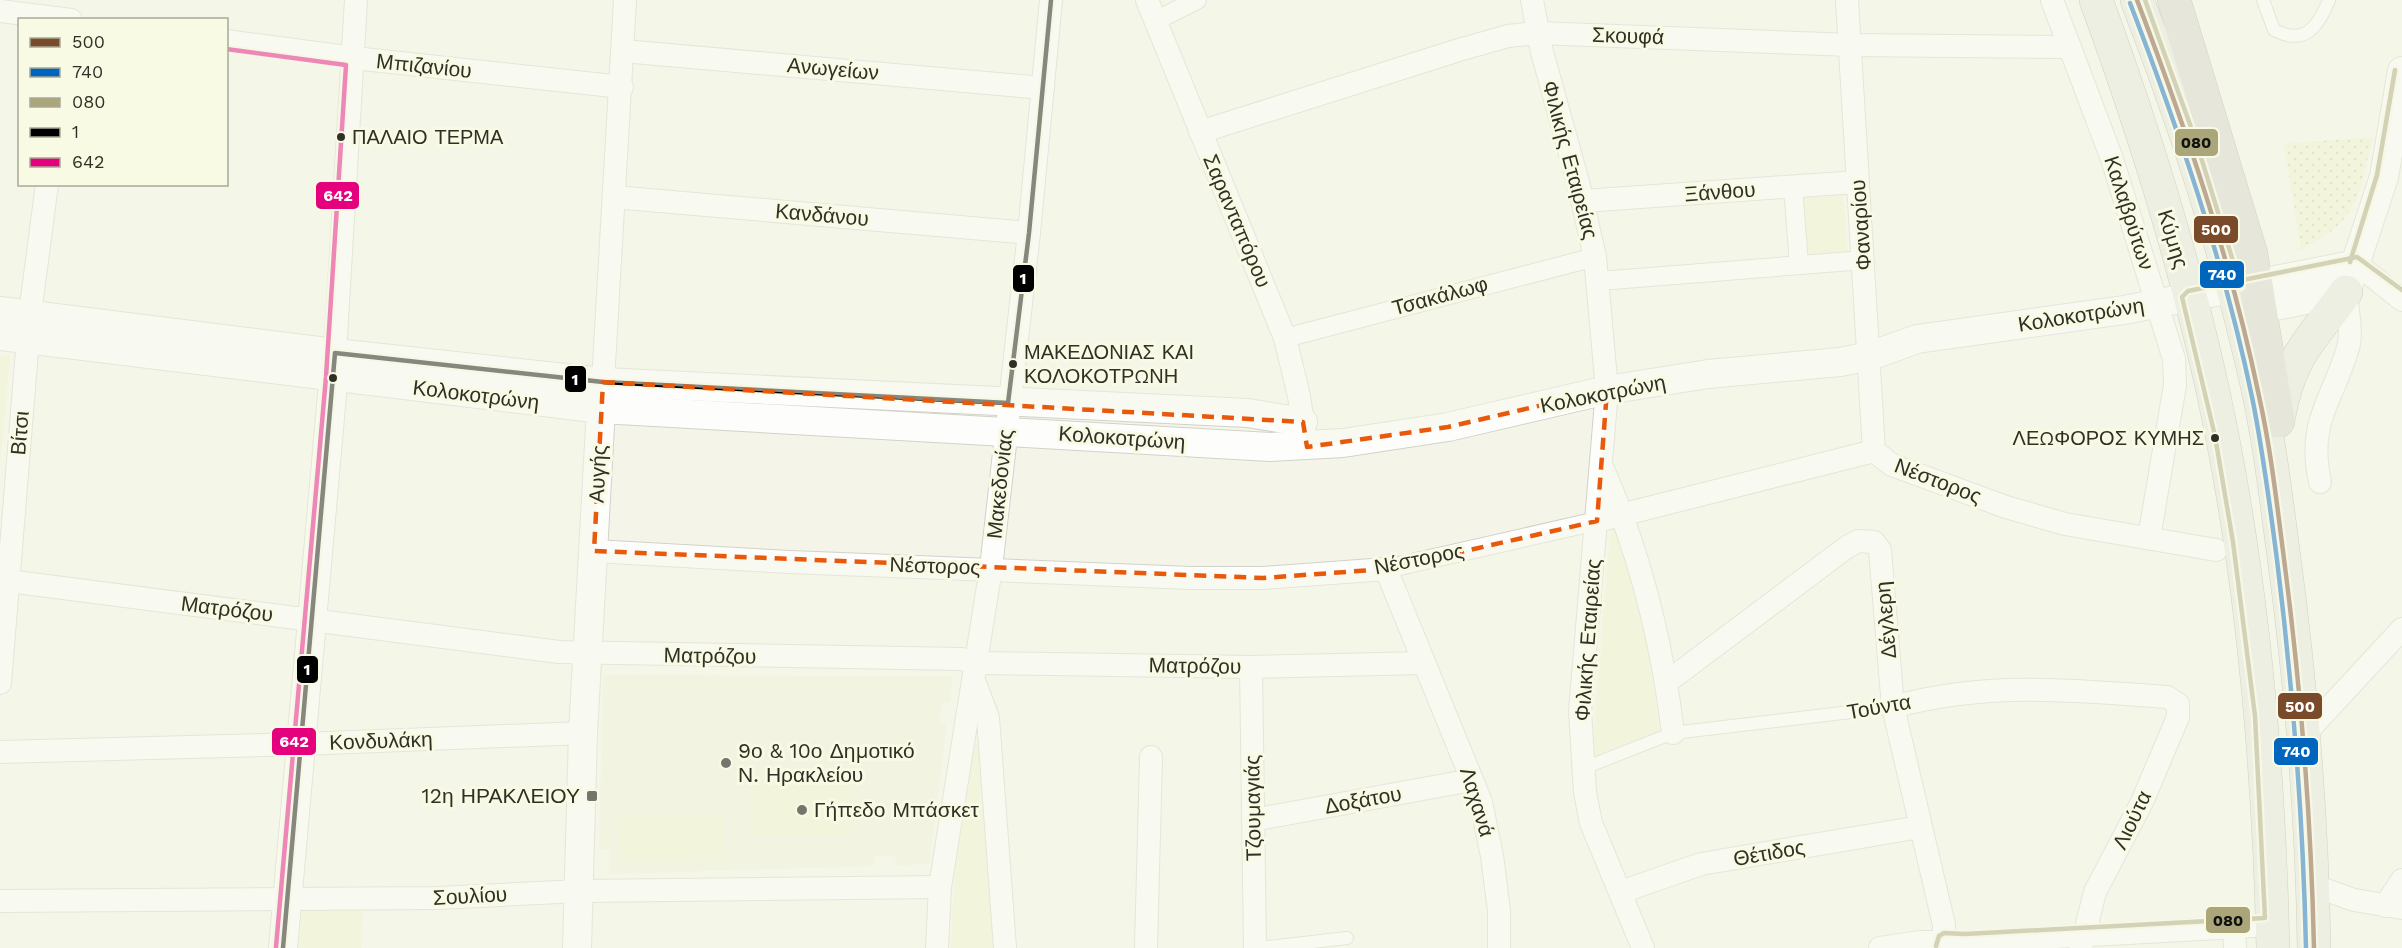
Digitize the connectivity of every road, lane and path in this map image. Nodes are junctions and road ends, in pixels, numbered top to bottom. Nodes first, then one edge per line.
1 (74, 0) edge
2 (356, 0) edge
3 (625, 0) edge
4 (1051, 0) edge
5 (1197, 0) edge
6 (1532, 0) edge
7 (1847, 0) edge
8 (2052, 0) edge
9 (2096, 0) edge
10 (2137, 0) edge
11 (2174, 0) edge
12 (2263, 0) edge
13 (2329, 0) edge
14 (1152, 10) edge
15 (0, 11) edge
16 (61, 18) edge
17 (70, 18) edge
18 (1537, 33) junction
19 (228, 41) edge
20 (1851, 45) junction
21 (2070, 47) junction
22 (623, 51) junction
23 (354, 58) junction
24 (2402, 71) edge
25 (622, 87) junction
26 (1043, 88) junction
27 (1200, 132) junction
28 (1857, 182) junction
29 (47, 186) edge
30 (1793, 186) junction
31 (614, 197) junction
32 (1583, 201) junction
33 (1029, 233) junction
34 (1595, 257) junction
35 (1864, 260) junction
36 (1799, 265) junction
37 (2351, 278) junction
38 (1599, 281) junction
39 (2248, 299) junction
40 (2402, 300) edge
41 (2174, 301) junction
42 (0, 311) edge
43 (29, 327) junction
44 (0, 336) edge
45 (1285, 338) junction
46 (1870, 356) junction
47 (334, 365) junction
48 (1607, 390) junction
49 (602, 396) junction
50 (1007, 417) junction
51 (2278, 421) junction
52 (1305, 434) junction
53 (1874, 451) junction
54 (1601, 465) junction
55 (2320, 482) dead end
56 (2275, 494) junction
57 (1623, 515) junction
58 (1597, 521) junction
59 (2149, 538) junction
60 (2216, 550) dead end
61 (594, 551) junction
62 (991, 568) junction
63 (1386, 569) junction
64 (4, 581) edge
65 (312, 620) junction
66 (2402, 629) edge
67 (589, 654) junction
68 (1424, 663) junction
69 (1251, 667) junction
70 (975, 671) junction
71 (0, 682) edge
72 (1666, 682) junction
73 (2178, 704) joint
74 (1893, 707) junction
75 (583, 733) junction
76 (1673, 733) junction
77 (2303, 736) junction
78 (302, 744) junction
79 (0, 752) edge
80 (1151, 758) dead end
81 (1584, 768) junction
82 (1472, 780) junction
83 (1253, 820) junction
84 (1920, 827) junction
85 (2402, 880) edge
86 (2312, 885) junction
87 (940, 887) junction
88 (578, 891) junction
89 (1621, 892) junction
90 (289, 897) junction
91 (0, 901) edge
92 (2394, 907) edge
93 (2235, 937) edge
94 (2273, 937) edge
95 (1347, 938) dead end
96 (2083, 941) edge
97 (1944, 944) edge
98 (283, 948) edge
99 (577, 948) edge
100 (937, 948) edge
101 (1005, 948) edge
102 (1146, 948) edge
103 (1257, 948) edge
104 (1499, 948) edge
105 (1643, 948) edge
106 (1880, 948) edge
107 (2314, 948) edge

1 - 17 street
2 - 23 street
3 - 22 street, Αυγής
4 - 26 street, Μακεδονίας
5 - 14 street
6 - 18 street, Φιλικής Εταιρείας
7 - 20 street, Φαναρίου
8 - 21 street, Καλαβρύτων
9 - 41 main road, Κύμης
10 - 39 main road
11 - 39 highway
12 - 13 lane
14 - 27 street, Σαρανταπόρου
15 - 16 street
18 - 20 street, Σκουφά
18 - 27 street, Σκουφά
18 - 32 street, Φιλικής Εταιρείας
19 - 23 street, Μπιζανίου
20 - 21 street, Σκουφά
20 - 28 street, Φαναρίου
21 - 41 street, Καλαβρύτων
22 - 25 street, Αυγής
22 - 26 street, Ανωγείων
23 - 25 street, Μπιζανίου
23 - 47 street
24 - 37 street
25 - 31 street, Αυγής
26 - 33 street, Μακεδονίας
27 - 45 street, Σαρανταπόρου
28 - 30 street, Ξάνθου
28 - 35 street, Φαναρίου
29 - 43 street, Βίτσι
30 - 32 street, Ξάνθου
30 - 36 street
31 - 33 street, Κανδάνου
31 - 49 street, Αυγής
32 - 34 street, Φιλικής Εταιρείας
33 - 50 street, Μακεδονίας
34 - 38 street, Φιλικής Εταιρείας
34 - 45 street, Τσακάλωφ
35 - 36 street
35 - 46 street, Φαναρίου
36 - 38 street
37 - 39 street, Κολοκοτρώνη
37 - 40 street
37 - 51 main road
37 - 55 street
38 - 48 street, Φιλικής Εταιρείας
39 - 41 street, Κολοκοτρώνη
39 - 51 highway
39 - 56 main road
41 - 46 street, Κολοκοτρώνη
41 - 59 street, Καλαβρύτων
41 - 94 main road, Κύμης
42 - 43 street, Κολοκοτρώνη
43 - 44 street, Κολοκοτρώνη
43 - 47 street, Κολοκοτρώνη
43 - 64 street, Βίτσι
45 - 52 street, Σαρανταπόρου
46 - 48 street, Κολοκοτρώνη
46 - 53 street, Φαναρίου
47 - 49 street, Κολοκοτρώνη
47 - 65 street
48 - 52 street, Κολοκοτρώνη
48 - 54 street, Φιλικής Εταιρείας
49 - 50 street, Κολοκοτρώνη
49 - 61 street, Αυγής
50 - 52 street, Κολοκοτρώνη
50 - 62 street, Μακεδονίας
51 - 56 main road
53 - 57 street, Νέστορος
53 - 59 street, Νέστορος
54 - 57 street, Φιλικής Εταιρείας
54 - 58 street, Φιλικής Εταιρείας
56 - 77 main road
57 - 58 street, Νέστορος
57 - 72 street, Φιλικής Εταιρείας
58 - 63 street, Νέστορος
58 - 81 street, Φιλικής Εταιρείας
59 - 60 street, Νέστορος
61 - 62 street, Νέστορος
61 - 67 street, Αυγής
62 - 63 street, Νέστορος
62 - 70 street, Μακεδονίας
63 - 68 street
64 - 65 street, Ματρόζου
64 - 71 street, Βίτσι
65 - 67 street, Ματρόζου
65 - 78 street
66 - 77 street
67 - 70 street, Ματρόζου
67 - 75 street, Αυγής
68 - 69 street, Ματρόζου
68 - 82 street, Λαχανά
69 - 70 street, Ματρόζου
69 - 83 street, Τζουμαγιάς
70 - 87 street, Μακεδονίας
70 - 101 street, Μακεδονίας
72 - 74 street, Δέγλερη
72 - 76 street, Φιλικής Εταιρείας
73 - 74 street, Τούντα
73 - 96 street, Λιούτα
74 - 76 lane, Τούντα
74 - 84 street, Δέγλερη
75 - 78 street, Κονδυλάκη
75 - 88 street, Αυγής
76 - 81 lane, Τούντα
77 - 86 main road
78 - 79 street, Κονδυλάκη
78 - 90 street
80 - 102 street
81 - 89 street, Φιλικής Εταιρείας
82 - 83 street, Δοξάτου
82 - 104 street, Λαχανά
83 - 103 street, Τζουμαγιάς
84 - 89 street, Θέτιδος
84 - 97 street, Δέγλερη
85 - 92 street
86 - 92 street
86 - 107 main road
87 - 88 street, Σουλίου
87 - 100 street, Μακεδονίας
88 - 90 street, Σουλίου
88 - 99 street, Αυγής
89 - 105 street, Φιλικής Εταιρείας
90 - 91 street, Σουλίου
90 - 98 street
93 - 94 street
93 - 96 street
95 - 103 lane
96 - 97 street
97 - 106 street

